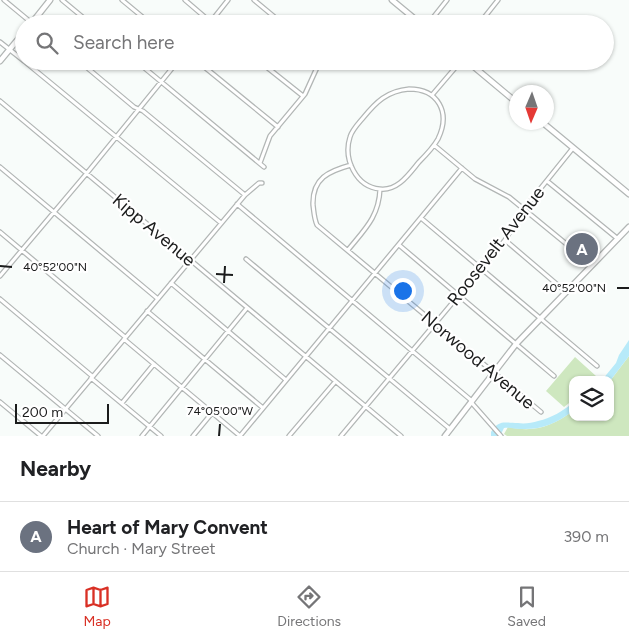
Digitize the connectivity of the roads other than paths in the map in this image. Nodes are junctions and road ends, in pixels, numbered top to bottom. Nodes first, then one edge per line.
1 (4, 0) edge
2 (50, 0) edge
3 (62, 0) edge
4 (122, 0) edge
5 (185, 0) edge
6 (228, 0) edge
7 (254, 0) edge
8 (392, 0) edge
9 (447, 0) edge
10 (498, 0) edge
11 (22, 15) edge
12 (38, 15) edge
13 (80, 15) edge
14 (140, 15) edge
15 (202, 15) edge
16 (217, 15) edge
17 (272, 15) edge
18 (410, 15) edge
19 (435, 15) edge
20 (486, 15) edge
21 (0, 42) edge
22 (15, 44) edge
23 (10, 50) junction
24 (15, 54) edge
25 (0, 61) edge
26 (35, 70) edge
27 (89, 70) edge
28 (147, 70) edge
29 (171, 70) edge
30 (208, 70) edge
31 (271, 70) edge
32 (316, 70) edge
33 (453, 70) edge
34 (478, 70) edge
35 (161, 82) junction
36 (432, 95) junction
37 (303, 96) junction
38 (509, 96) edge
39 (0, 101) edge
40 (138, 109) junction
41 (278, 128) junction
42 (552, 130) edge
43 (116, 137) junction
44 (434, 145) junction
45 (573, 148) junction
46 (260, 163) junction
47 (351, 165) junction
48 (0, 167) edge
49 (264, 167) dead end
50 (462, 168) junction
51 (87, 173) junction
52 (547, 181) junction
53 (262, 183) dead end
54 (380, 189) junction
55 (629, 194) edge
56 (245, 195) junction
57 (237, 204) junction
58 (524, 209) junction
59 (54, 212) junction
60 (421, 218) junction
61 (221, 223) junction
62 (629, 227) edge
63 (0, 232) edge
64 (618, 239) junction
65 (505, 240) junction
66 (398, 245) junction
67 (21, 250) junction
68 (348, 250) junction
69 (246, 259) dead end
70 (190, 260) junction
71 (592, 265) junction
72 (481, 269) junction
73 (375, 273) junction
74 (0, 276) edge
75 (171, 283) junction
76 (566, 292) junction
77 (458, 296) junction
78 (158, 298) junction
79 (0, 299) edge
80 (353, 300) junction
81 (247, 308) junction
82 (147, 311) junction
83 (541, 319) junction
84 (435, 323) junction
85 (330, 328) junction
86 (228, 331) junction
87 (124, 338) junction
88 (516, 344) junction
89 (412, 350) junction
90 (0, 356) edge
91 (306, 357) junction
92 (205, 359) junction
93 (154, 364) junction
94 (597, 366) dead end
95 (494, 372) junction
96 (554, 376) dead end
97 (92, 377) junction
98 (390, 378) junction
99 (286, 380) junction
100 (335, 382) junction
101 (181, 387) junction
102 (472, 401) junction
103 (0, 402) edge
104 (122, 403) junction
105 (366, 407) junction
106 (263, 408) junction
107 (65, 409) junction
108 (212, 412) junction
109 (541, 412) dead end
110 (150, 426) junction
111 (450, 429) junction
112 (396, 432) junction
113 (42, 436) edge
114 (98, 436) edge
115 (142, 436) edge
116 (161, 436) edge
117 (193, 436) edge
118 (240, 436) edge
119 (289, 436) edge
120 (341, 436) edge
121 (392, 436) edge
122 (400, 436) edge
123 (445, 436) edge
124 (501, 436) edge

1 - 11 street
2 - 12 street
3 - 13 street
4 - 14 street
5 - 15 street
6 - 16 street
7 - 17 street
8 - 18 street
9 - 19 street
10 - 20 street
21 - 23 street
22 - 23 street
23 - 24 street
23 - 25 street
26 - 43 street
27 - 40 street
28 - 35 street
29 - 35 street
30 - 41 street
31 - 37 street
32 - 37 street
33 - 36 street
34 - 38 street
35 - 40 street
35 - 46 street
36 - 44 street
36 - 47 street
37 - 41 street
39 - 51 street, Kipp Avenue
40 - 43 street
40 - 56 street
41 - 46 street
42 - 45 street
43 - 51 street
43 - 61 street
44 - 50 street
44 - 54 street
45 - 52 street, Roosevelt Avenue
45 - 55 street
46 - 49 street
47 - 54 street
47 - 68 street, Norwood Avenue
48 - 59 street
50 - 58 street
50 - 60 street
51 - 59 street
51 - 70 street, Kipp Avenue
52 - 58 street, Roosevelt Avenue
52 - 64 street
53 - 56 street
54 - 68 street
56 - 57 street
57 - 61 street
57 - 80 street
58 - 65 street, Roosevelt Avenue
58 - 71 street
59 - 67 street
59 - 78 street
60 - 66 street
60 - 72 street
61 - 70 street
62 - 64 street
63 - 67 street
64 - 71 street
65 - 72 street, Roosevelt Avenue
65 - 76 street
66 - 73 street
66 - 77 street
67 - 74 street
67 - 87 street
68 - 73 street, Norwood Avenue
69 - 85 street
70 - 75 street
70 - 81 street, Kipp Avenue
71 - 76 street
72 - 77 street, Roosevelt Avenue
72 - 83 street
73 - 80 street
73 - 84 street, Norwood Avenue
75 - 78 street
75 - 86 street
76 - 83 street
77 - 84 street, Roosevelt Avenue
77 - 88 street
78 - 82 street
79 - 97 street
80 - 85 street
80 - 89 street
81 - 86 street
81 - 91 street, Kipp Avenue
82 - 87 street
82 - 92 street
83 - 88 street
83 - 94 street
84 - 89 street, Roosevelt Avenue
84 - 95 street, Norwood Avenue
85 - 91 street
85 - 98 street
86 - 92 street
86 - 99 street
87 - 93 street
87 - 97 street
88 - 95 street
88 - 96 street
89 - 98 street, Roosevelt Avenue
89 - 102 street
90 - 107 street
91 - 99 street
91 - 100 street, Kipp Avenue
92 - 101 street
92 - 106 street
93 - 101 street
93 - 104 street
95 - 102 street
95 - 109 street, Norwood Avenue
97 - 104 street
97 - 107 street
98 - 105 street, Roosevelt Avenue
98 - 111 street
99 - 106 street
100 - 105 street, Kipp Avenue
100 - 119 street
101 - 108 street
101 - 110 street
102 - 111 street
102 - 124 street
103 - 113 street
104 - 110 street
105 - 112 street, Kipp Avenue
105 - 120 street, Roosevelt Avenue
106 - 118 street
107 - 113 street
107 - 114 street
108 - 117 street
108 - 118 street
110 - 115 street
110 - 116 street
111 - 123 street
112 - 121 street
112 - 122 street, Kipp Avenue

